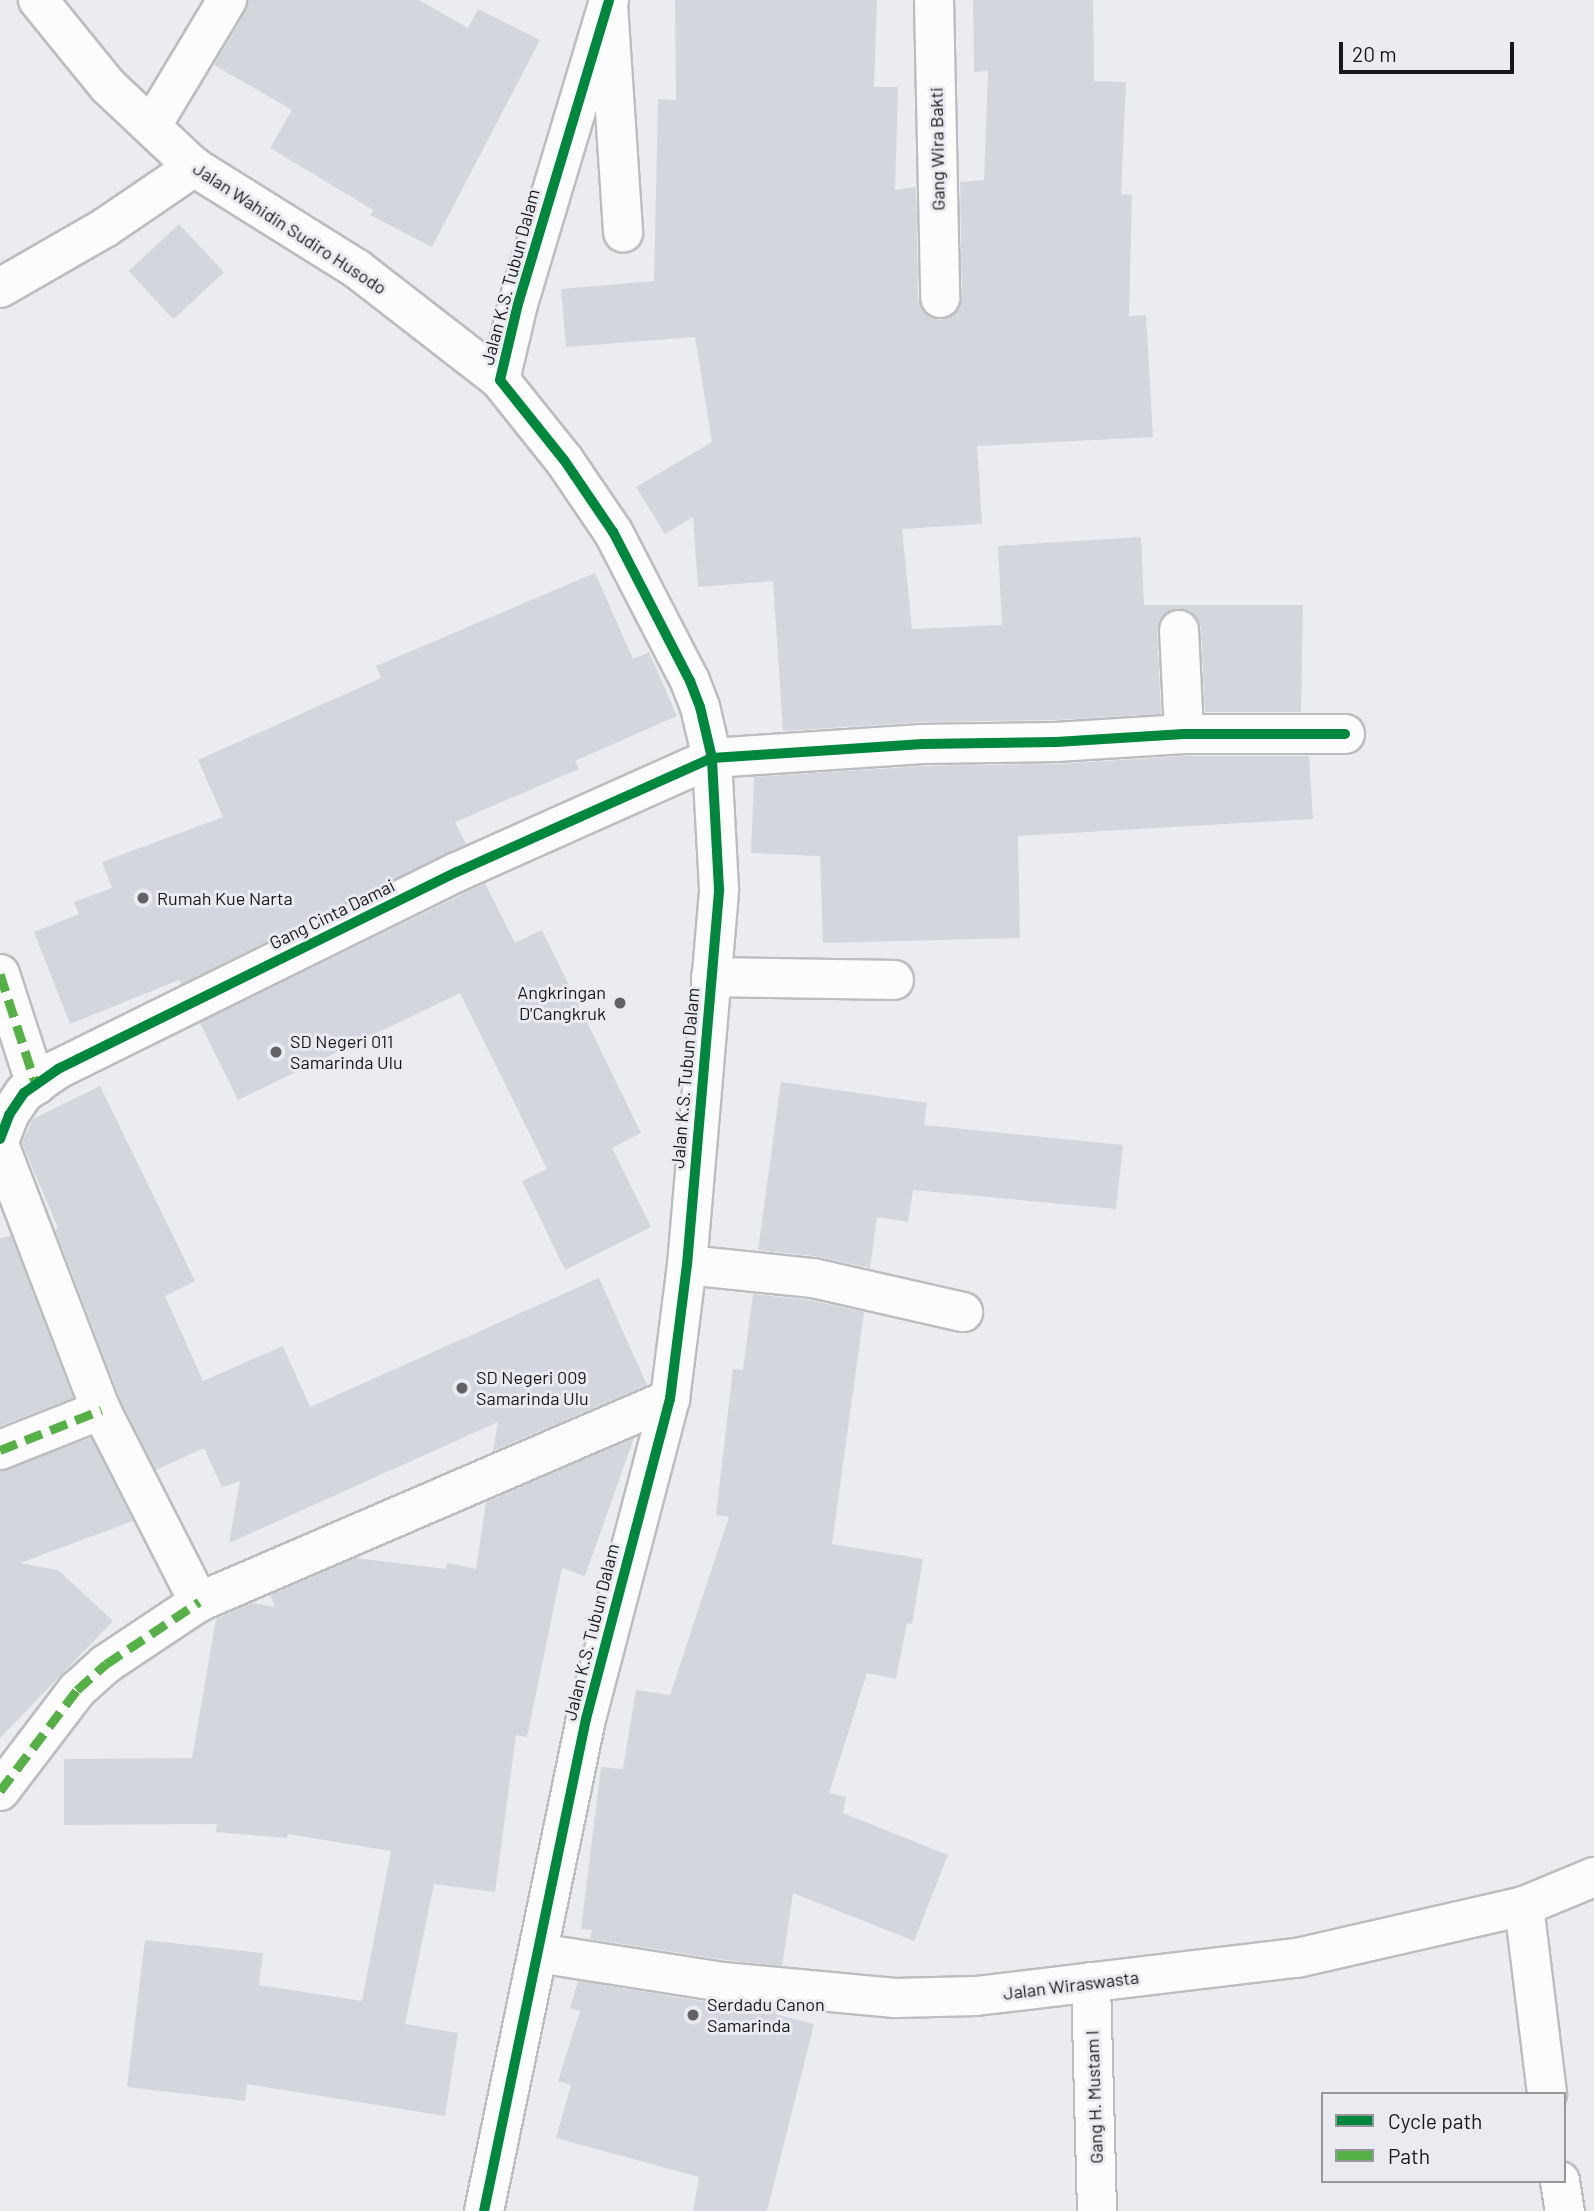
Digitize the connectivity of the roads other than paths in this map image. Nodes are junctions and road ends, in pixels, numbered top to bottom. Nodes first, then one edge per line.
1 (38, 0) edge
2 (227, 0) edge
3 (934, 0) edge
4 (609, 1) edge
5 (152, 125) junction
6 (194, 167) junction
7 (623, 233) dead end
8 (0, 288) edge
9 (940, 298) dead end
10 (500, 380) junction
11 (1179, 630) dead end
12 (1184, 734) junction
13 (1345, 734) dead end
14 (712, 758) junction
15 (0, 974) edge
16 (710, 977) junction
17 (894, 980) dead end
18 (36, 1085) junction
19 (0, 1139) edge
20 (0, 1147) edge
21 (687, 1265) junction
22 (963, 1312) dead end
23 (670, 1399) junction
24 (101, 1410) junction
25 (0, 1450) edge
26 (199, 1602) junction
27 (0, 1791) edge
28 (1594, 1877) edge
29 (1524, 1906) junction
30 (538, 1953) junction
31 (1091, 1982) junction
32 (1547, 2092) edge
33 (1560, 2183) edge
34 (484, 2211) edge
35 (1097, 2211) edge
36 (1565, 2211) edge

1 - 5 street, Jalan Wahidin Sudiro Husodo
2 - 5 street
3 - 9 street, Gang Wira Bakti
4 - 7 street
4 - 10 street, Jalan K.S. Tubun Dalam
5 - 6 street, Jalan Wahidin Sudiro Husodo
6 - 8 street
6 - 10 street, Jalan Wahidin Sudiro Husodo
10 - 14 street, Jalan K.S. Tubun Dalam
11 - 12 street
12 - 13 street
12 - 14 street
14 - 16 street, Jalan K.S. Tubun Dalam
14 - 18 street, Gang Cinta Damai
15 - 18 street
16 - 17 street
16 - 21 street, Jalan K.S. Tubun Dalam
18 - 19 street, Gang Cinta Damai
20 - 24 street
21 - 22 street
21 - 23 street, Jalan K.S. Tubun Dalam
23 - 26 street
23 - 30 street, Jalan K.S. Tubun Dalam
24 - 25 street
24 - 26 street
26 - 27 street
28 - 29 street, Jalan Wiraswasta
29 - 31 street, Jalan Wiraswasta
29 - 32 street
30 - 31 street, Jalan Wiraswasta
30 - 34 street, Jalan K.S. Tubun Dalam
31 - 35 street, Gang H. Mustam I
33 - 36 street

